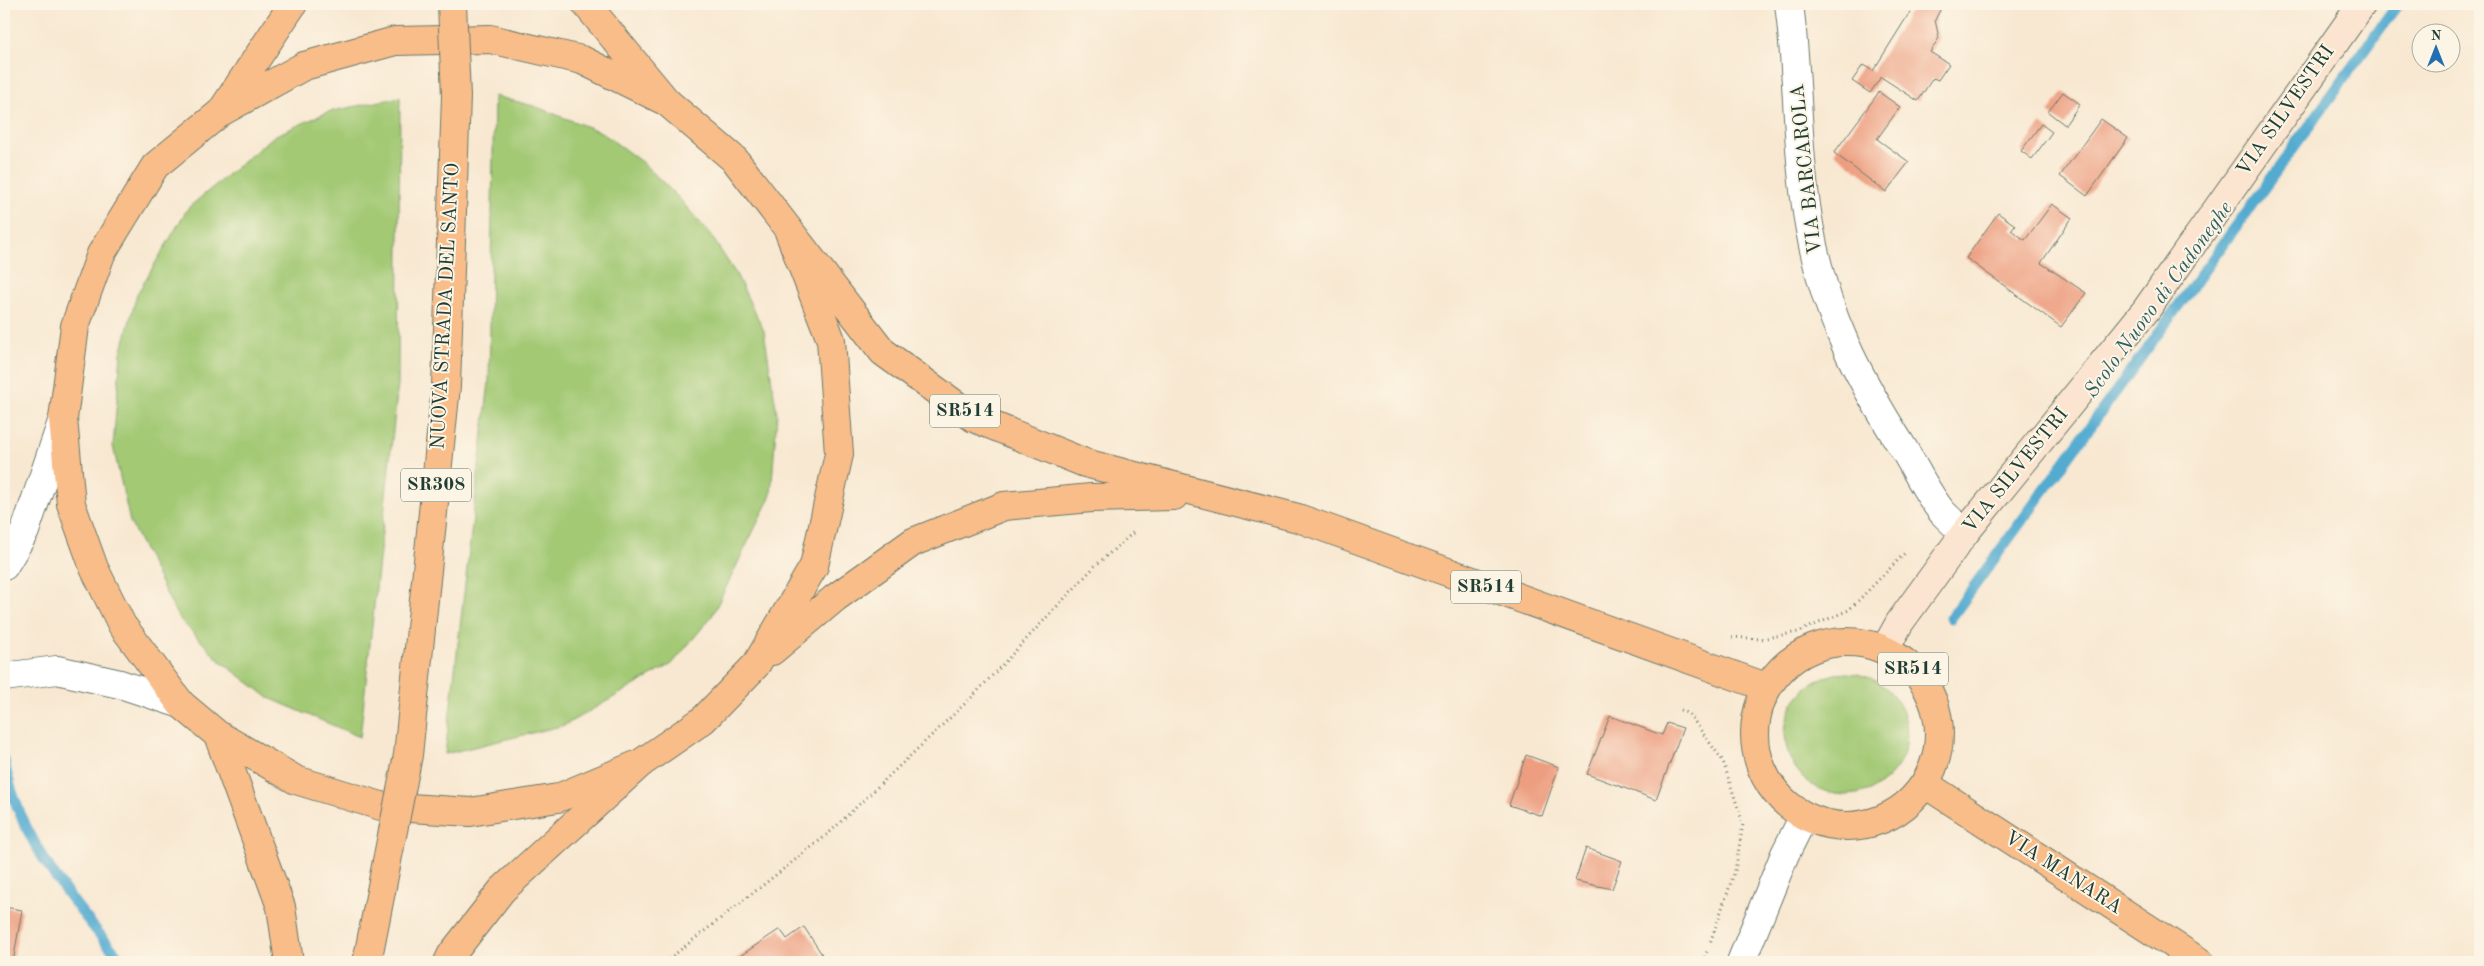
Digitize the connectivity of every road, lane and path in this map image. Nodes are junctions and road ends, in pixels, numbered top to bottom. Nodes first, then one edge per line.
1 (293, 4) edge
2 (452, 4) edge
3 (586, 4) edge
4 (1789, 4) edge
5 (2362, 4) edge
6 (667, 102) junction
7 (221, 112) junction
8 (789, 232) junction
9 (63, 419) junction
10 (1202, 495) junction
11 (1942, 512) junction
12 (1964, 534) junction
13 (4, 566) edge
14 (1095, 566) dead end
15 (1725, 637) dead end
16 (1885, 649) junction
17 (756, 666) junction
18 (4, 677) edge
19 (1766, 687) junction
20 (181, 704) junction
21 (1680, 710) dead end
22 (218, 735) junction
23 (641, 763) junction
24 (1925, 784) junction
25 (1804, 816) junction
26 (289, 962) edge
27 (367, 962) edge
28 (448, 962) edge
29 (665, 962) edge
30 (1703, 962) edge
31 (1741, 962) edge
32 (2200, 962) edge

1 - 7 main road
2 - 27 main road, NUOVA STRADA DEL SANTO / SR308, bridge
3 - 6 main road
4 - 11 street, VIA BARCAROLA
5 - 12 street, VIA SILVESTRI
6 - 7 main road
6 - 8 main road
7 - 9 main road
8 - 10 main road, SR514
8 - 17 main road
9 - 13 street
9 - 20 main road
10 - 17 main road, SR514
10 - 19 main road, SR514
11 - 12 street, VIA BARCAROLA
11 - 15 path
12 - 16 street, VIA SILVESTRI
14 - 29 path
16 - 19 main road, SR514
16 - 24 main road, SR514
17 - 23 main road
18 - 20 street
19 - 25 main road, SR514
20 - 22 main road
21 - 30 path
22 - 23 main road
22 - 26 main road
23 - 28 main road
24 - 25 main road, SR514
24 - 32 main road, VIA MANARA
25 - 31 street

